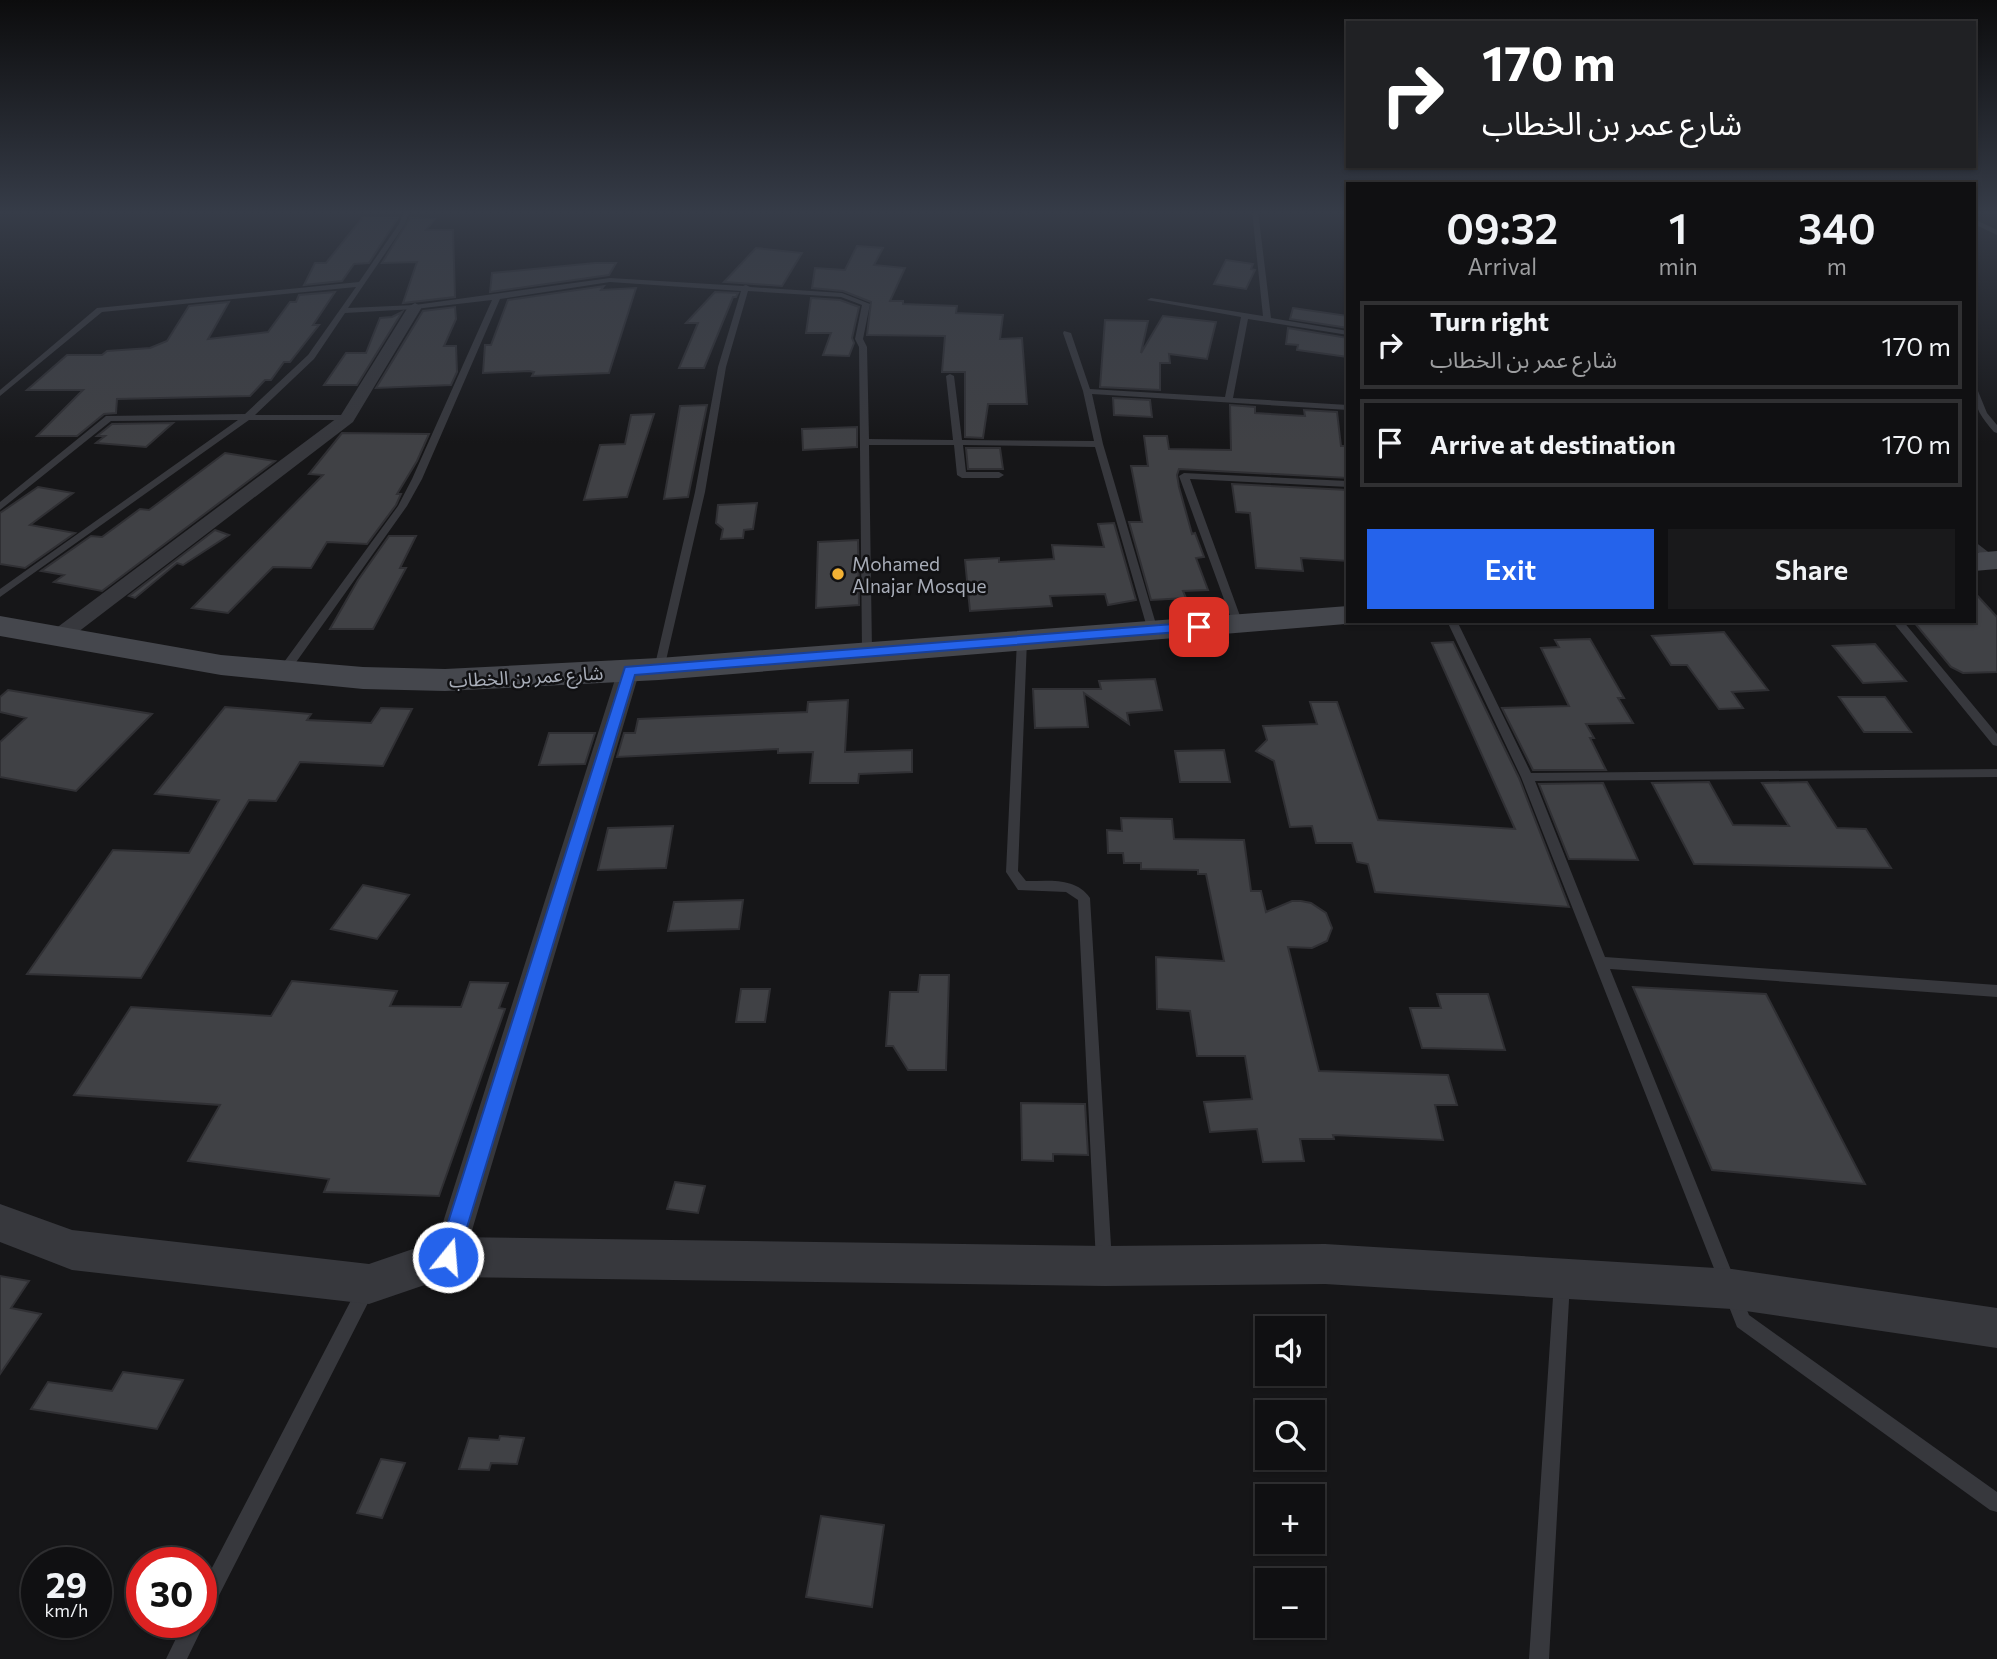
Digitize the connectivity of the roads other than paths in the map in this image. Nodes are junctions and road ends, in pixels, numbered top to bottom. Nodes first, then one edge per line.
1 (315, 288) edge
2 (356, 288) edge
3 (548, 288) edge
4 (746, 288) edge
5 (763, 288) edge
6 (1263, 288) edge
7 (497, 298) junction
8 (1152, 300) dead end
9 (415, 307) junction
10 (342, 311) junction
11 (1245, 315) junction
12 (1266, 318) junction
13 (1067, 333) dead end
14 (1346, 333) edge
15 (950, 376) dead end
16 (1087, 391) junction
17 (0, 394) edge
18 (1976, 396) edge
19 (1229, 399) junction
20 (1346, 408) edge
21 (247, 417) junction
22 (347, 418) junction
23 (1997, 430) edge
24 (865, 442) junction
25 (957, 443) junction
26 (1099, 444) junction
27 (999, 475) dead end
28 (1346, 484) edge
29 (0, 507) edge
30 (0, 594) edge
31 (1346, 616) edge
32 (1453, 623) edge
33 (1899, 623) edge
34 (1238, 624) junction
35 (0, 626) edge
36 (1153, 631) junction
37 (58, 637) junction
38 (1022, 640) junction
39 (867, 652) junction
40 (644, 670) junction
41 (283, 672) junction
42 (1997, 742) edge
43 (1997, 774) edge
44 (1527, 777) junction
45 (1602, 963) junction
46 (1997, 991) edge
47 (0, 1223) edge
48 (448, 1257) junction
49 (1105, 1266) junction
50 (1562, 1281) junction
51 (369, 1284) junction
52 (1732, 1289) junction
53 (1997, 1328) edge
54 (1997, 1503) edge
55 (217, 1578) edge
56 (187, 1638) edge
57 (176, 1659) edge
58 (1539, 1659) edge

1 - 17 lane
2 - 10 lane
3 - 7 lane
4 - 40 lane
5 - 24 lane
6 - 12 lane
7 - 9 lane
7 - 41 lane
8 - 11 lane
9 - 10 lane
9 - 22 street
10 - 21 lane
11 - 12 lane
11 - 19 lane
12 - 14 lane
13 - 16 lane
15 - 25 lane
16 - 19 lane
16 - 26 lane
18 - 23 lane
19 - 20 lane
21 - 22 lane
21 - 29 lane
21 - 30 lane
22 - 37 street
24 - 25 lane
24 - 39 lane
25 - 26 lane
25 - 27 lane
26 - 36 lane
28 - 34 lane
31 - 34 main road, شارع عمر بن الخطاب
32 - 44 lane
33 - 42 lane
34 - 36 main road, شارع عمر بن الخطاب
35 - 37 main road, شارع عمر بن الخطاب
36 - 38 main road, شارع عمر بن الخطاب
37 - 41 main road, شارع عمر بن الخطاب
38 - 39 main road, شارع عمر بن الخطاب
38 - 49 lane
39 - 40 main road, شارع عمر بن الخطاب
40 - 41 main road, شارع عمر بن الخطاب
40 - 48 street
43 - 44 lane
44 - 45 lane
45 - 46 lane
45 - 52 lane
47 - 51 street
48 - 49 street
48 - 51 street
49 - 50 street
50 - 52 street
50 - 58 lane
51 - 55 lane
52 - 53 street
52 - 54 lane
56 - 57 lane

